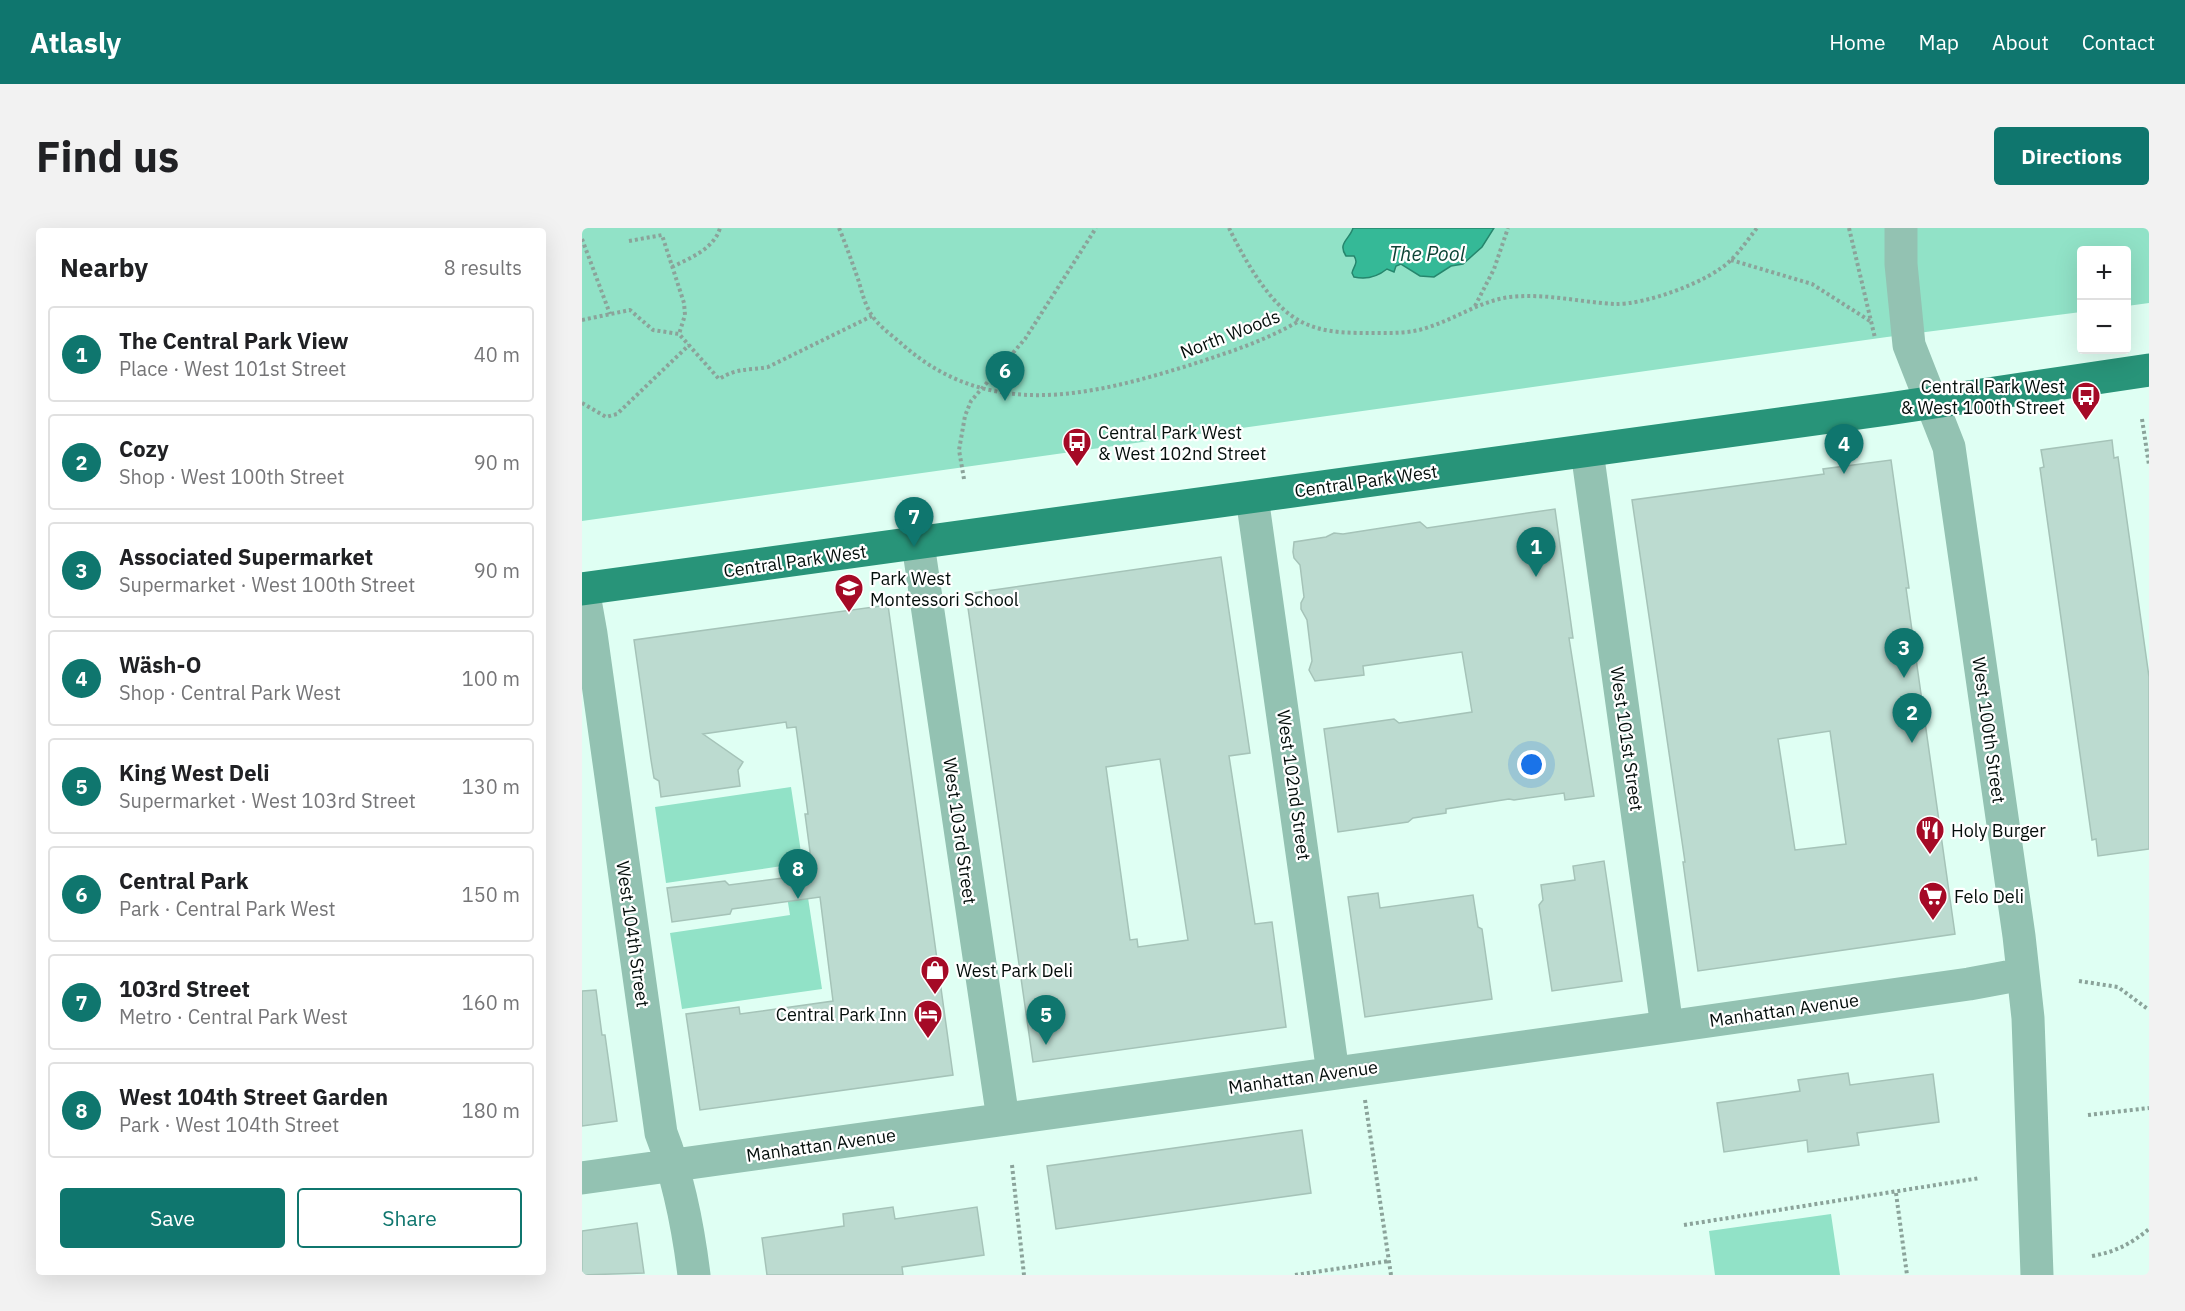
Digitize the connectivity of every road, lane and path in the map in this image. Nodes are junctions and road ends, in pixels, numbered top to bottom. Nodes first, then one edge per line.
1 (720, 228) edge
2 (839, 228) edge
3 (1096, 228) edge
4 (1229, 228) edge
5 (1508, 228) edge
6 (1757, 228) edge
7 (1849, 228) edge
8 (1901, 228) edge
9 (582, 239) edge
10 (629, 241) dead end
11 (1731, 260) junction
12 (672, 267) junction
13 (1474, 307) junction
14 (609, 314) junction
15 (872, 316) junction
16 (582, 320) edge
17 (1299, 321) junction
18 (1870, 321) junction
19 (679, 334) junction
20 (1876, 340) dead end
21 (689, 345) junction
22 (2149, 370) edge
23 (980, 388) junction
24 (582, 403) edge
25 (1932, 403) junction
26 (2142, 419) dead end
27 (1587, 451) junction
28 (2149, 465) edge
29 (964, 479) dead end
30 (1252, 497) junction
31 (918, 544) junction
32 (583, 589) edge
33 (2023, 974) junction
34 (2079, 981) dead end
35 (2149, 1010) edge
36 (1667, 1027) junction
37 (1333, 1073) junction
38 (1365, 1100) dead end
39 (2149, 1108) edge
40 (2088, 1115) dead end
41 (1003, 1119) junction
42 (1012, 1165) dead end
43 (673, 1166) junction
44 (582, 1178) edge
45 (1980, 1178) dead end
46 (1896, 1192) junction
47 (1684, 1225) dead end
48 (2149, 1229) edge
49 (2092, 1256) dead end
50 (1389, 1261) junction
51 (694, 1275) edge
52 (1024, 1275) edge
53 (1295, 1275) edge
54 (1302, 1275) edge
55 (1391, 1275) edge
56 (1907, 1275) edge
57 (2037, 1275) edge

1 - 12 path
2 - 15 path, North Woods
3 - 23 path
4 - 17 path
5 - 13 path
6 - 11 path, North Woods
7 - 18 path
8 - 25 street, West 100th Street
9 - 14 path
10 - 12 path
11 - 13 path, North Woods
11 - 18 path
12 - 19 path
13 - 17 path, North Woods
14 - 16 path
14 - 19 path
15 - 21 path
15 - 23 path, North Woods
17 - 23 path, North Woods
18 - 20 path
19 - 21 path
21 - 24 path
22 - 25 main road, Central Park West
23 - 29 path
25 - 27 main road, Central Park West
25 - 33 street, West 100th Street
26 - 28 path
27 - 30 main road, Central Park West
27 - 36 street, West 101st Street
30 - 31 main road, Central Park West
30 - 37 street, West 102nd Street
31 - 32 main road, Central Park West
31 - 41 street, West 103rd Street
32 - 43 street, West 104th Street
33 - 36 street, Manhattan Avenue
33 - 57 street, West 100th Street
34 - 35 path
36 - 37 street, Manhattan Avenue
37 - 41 street, Manhattan Avenue
38 - 50 path
39 - 40 path
41 - 43 street, Manhattan Avenue
42 - 52 path
43 - 44 street, Manhattan Avenue
43 - 51 street, West 104th Street
45 - 46 path
46 - 47 path
46 - 56 path
48 - 49 path
50 - 54 path
50 - 55 path
53 - 54 path

